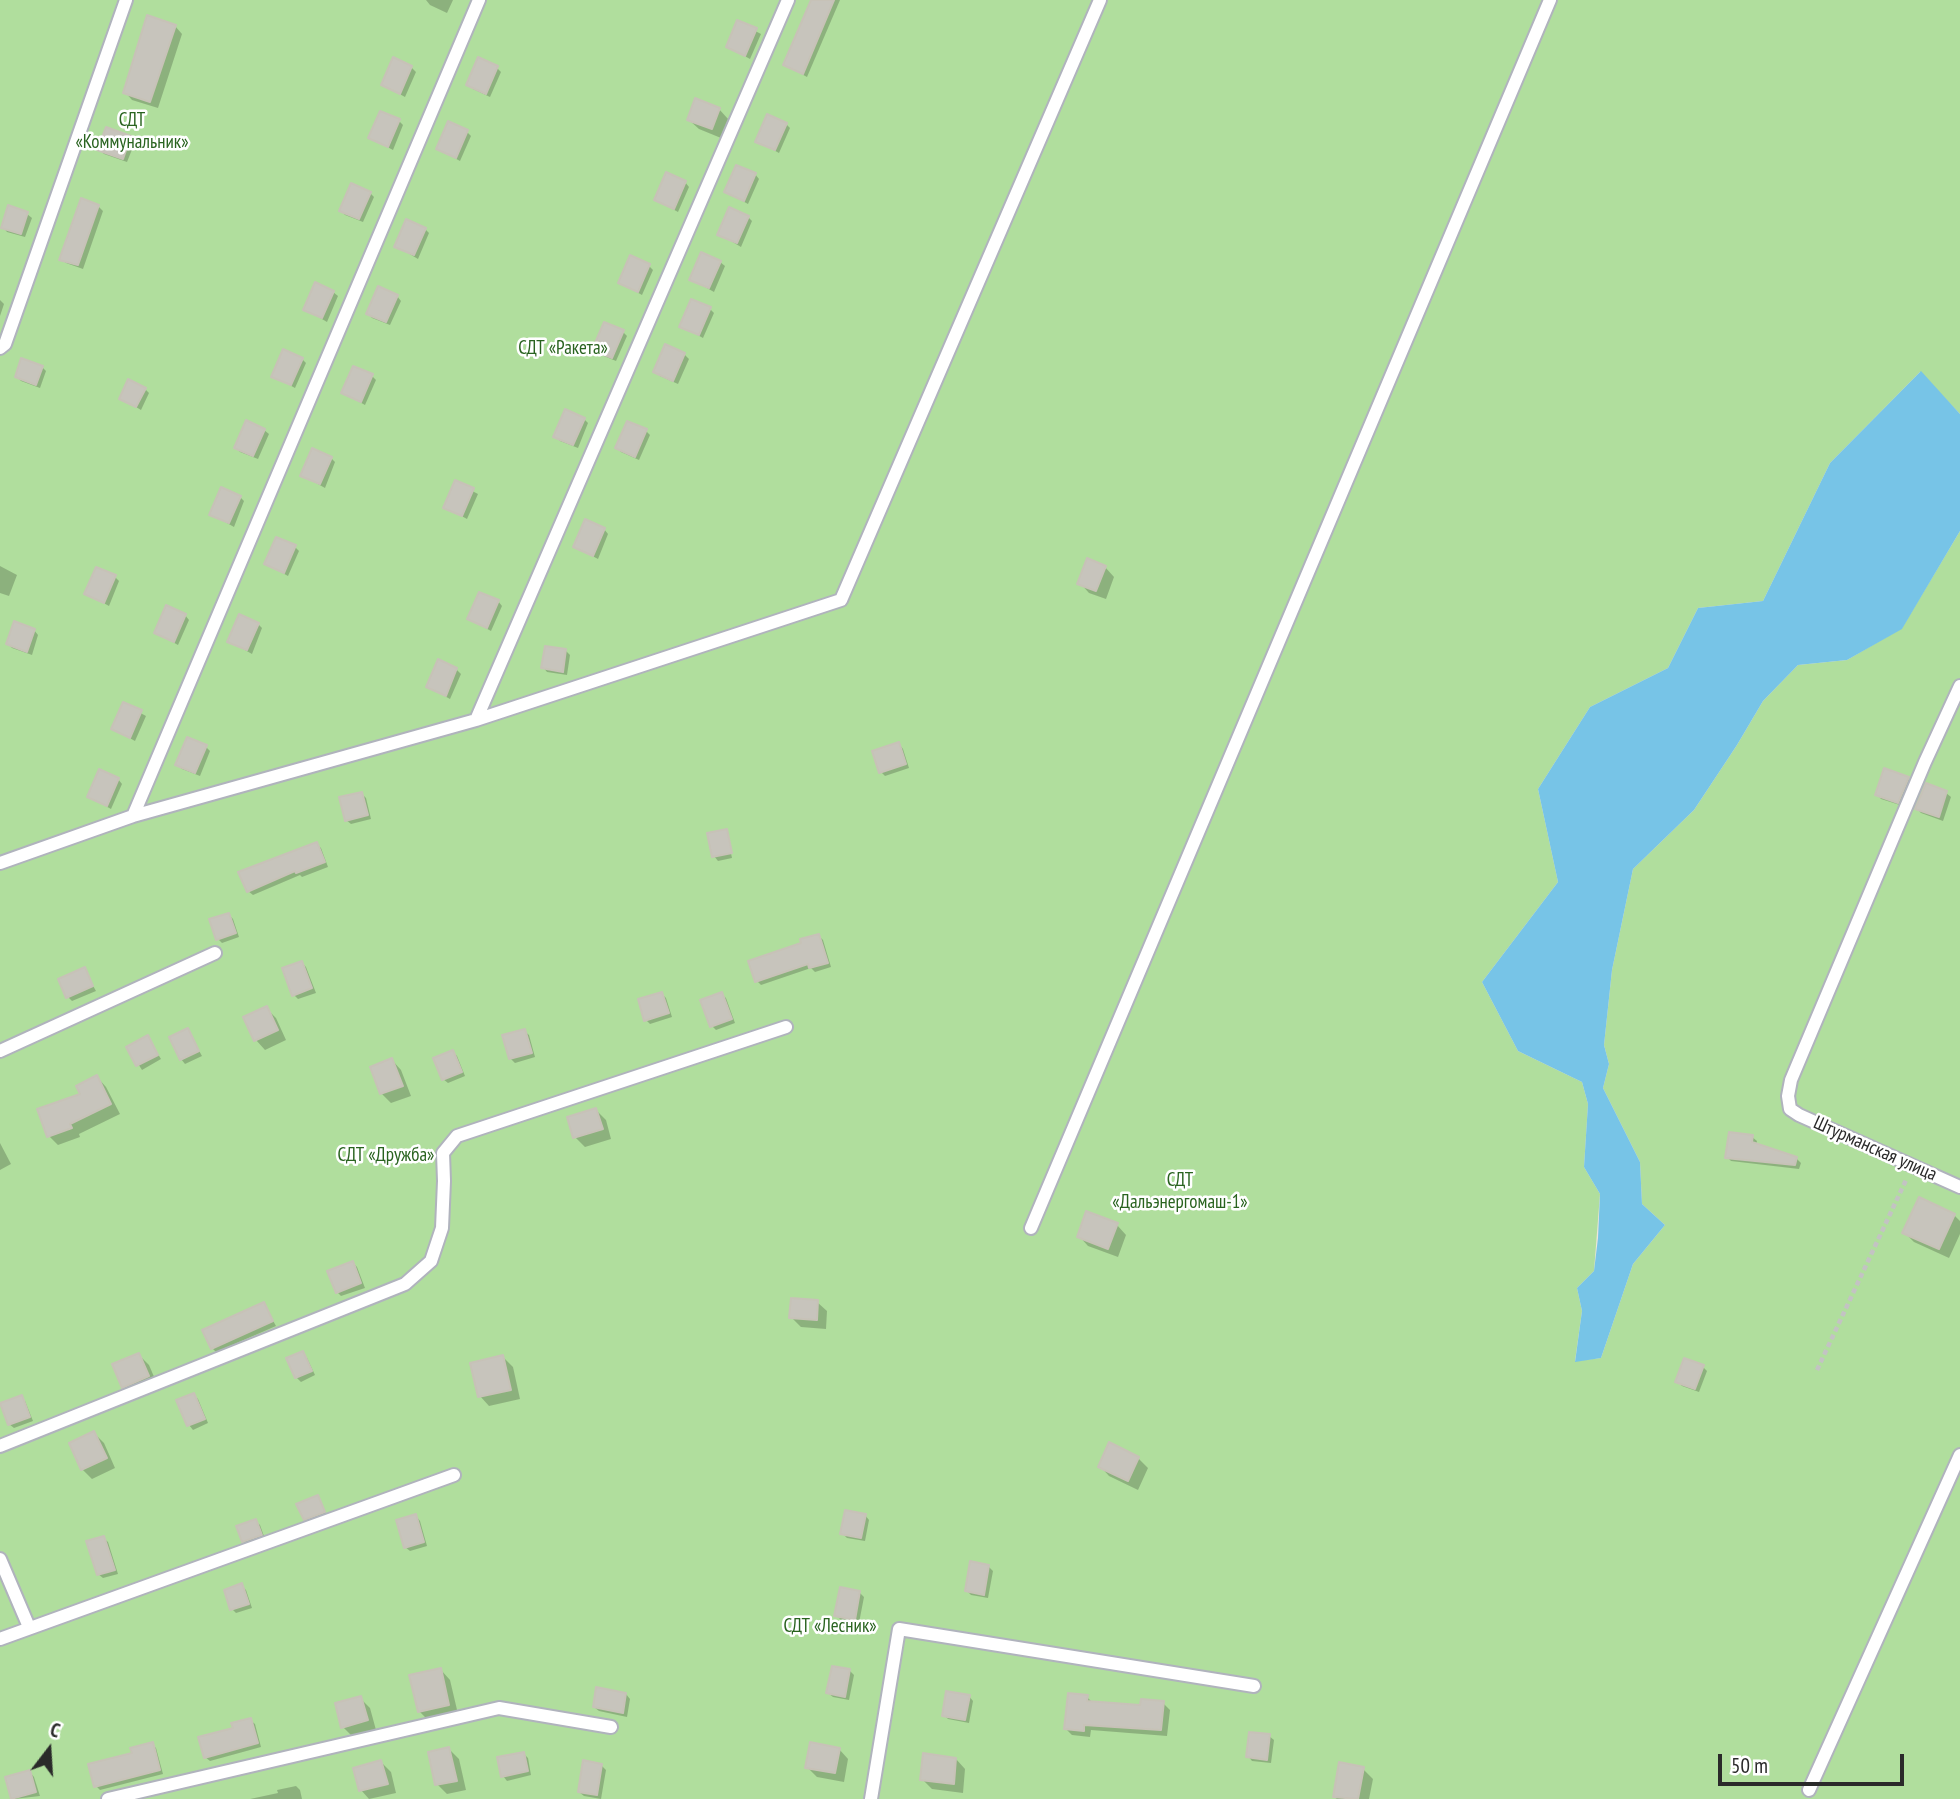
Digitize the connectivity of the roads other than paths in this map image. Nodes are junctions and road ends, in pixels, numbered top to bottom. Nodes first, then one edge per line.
1 (126, 0) edge
2 (479, 0) edge
3 (788, 0) edge
4 (1100, 0) edge
5 (1550, 0) edge
6 (0, 348) edge
7 (1960, 686) edge
8 (476, 720) junction
9 (132, 816) junction
10 (0, 863) edge
11 (215, 953) dead end
12 (786, 1027) dead end
13 (0, 1051) edge
14 (1960, 1188) edge
15 (1031, 1228) dead end
16 (0, 1446) edge
17 (1960, 1455) edge
18 (454, 1475) dead end
19 (0, 1559) edge
20 (29, 1627) junction
21 (0, 1639) edge
22 (1254, 1686) dead end
23 (611, 1727) dead end
24 (1809, 1790) dead end
25 (108, 1799) edge
26 (871, 1799) edge

1 - 6 lane
2 - 9 lane
3 - 8 lane
4 - 8 lane
5 - 15 lane
7 - 14 lane, Штурманская улица
8 - 9 lane
9 - 10 lane
11 - 13 lane
12 - 16 lane
17 - 24 lane
18 - 20 lane
19 - 20 lane
20 - 21 lane
22 - 26 lane
23 - 25 lane

